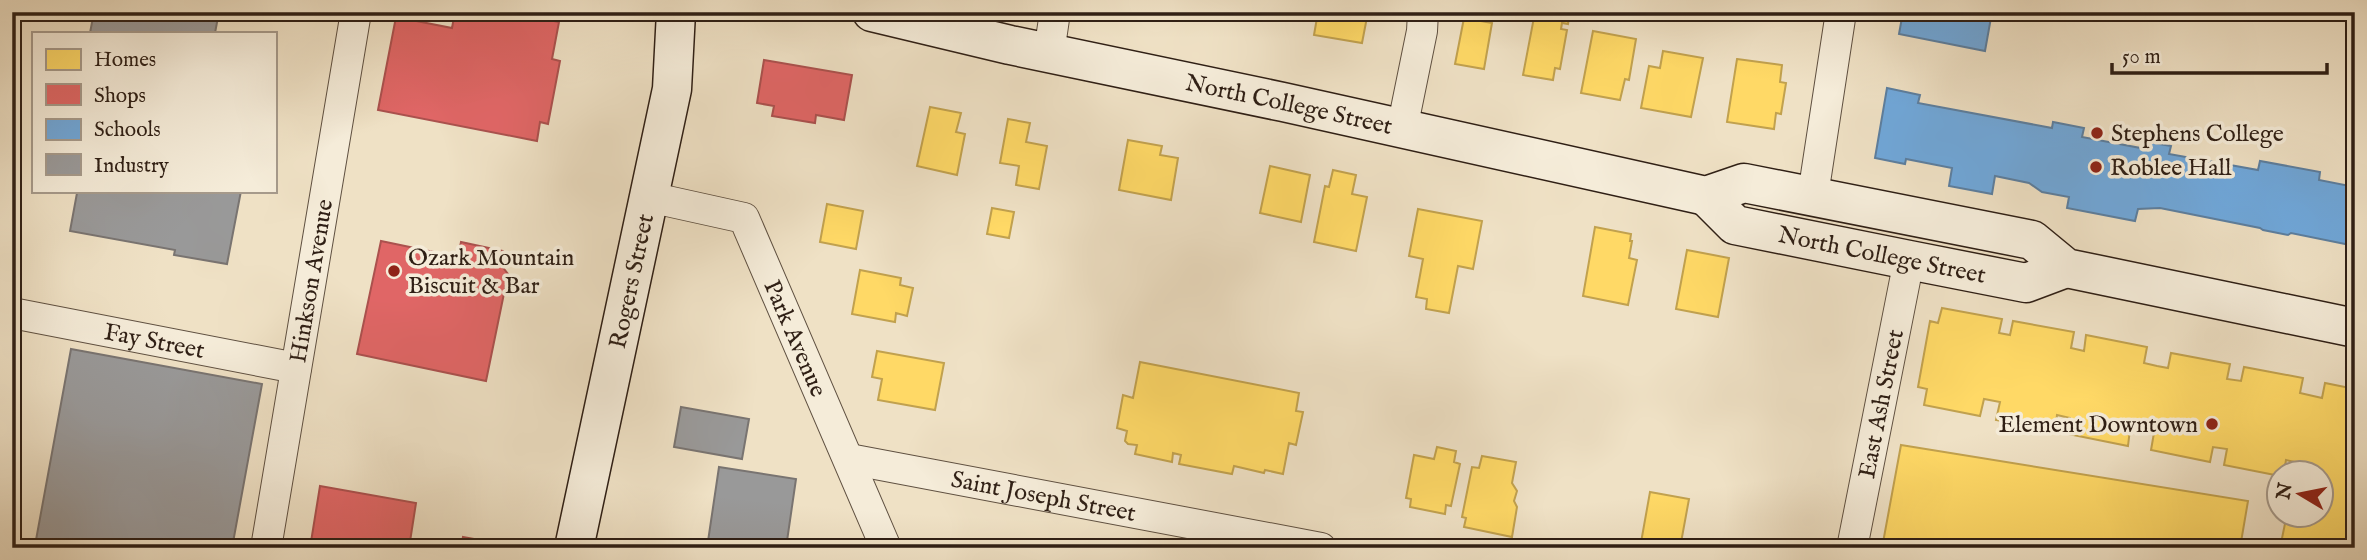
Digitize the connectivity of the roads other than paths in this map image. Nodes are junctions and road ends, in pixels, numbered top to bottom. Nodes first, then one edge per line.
1 (356, 12) edge
2 (676, 12) edge
3 (872, 12) edge
4 (1055, 12) edge
5 (1423, 12) edge
6 (1841, 12) edge
7 (1049, 53) junction
8 (1402, 129) junction
9 (1813, 195) junction
10 (1706, 196) junction
11 (649, 197) junction
12 (1909, 260) junction
13 (2066, 268) junction
14 (12, 313) edge
15 (2355, 328) edge
16 (296, 368) junction
17 (849, 460) junction
18 (266, 548) edge
19 (574, 548) edge
20 (886, 548) edge
21 (1321, 548) edge
22 (1852, 548) edge

1 - 16 street, Hinkson Avenue
2 - 11 main road, Rogers Street
3 - 7 main road, North College Street
4 - 7 street
5 - 8 street
6 - 9 street
7 - 8 main road, North College Street
8 - 10 main road, North College Street
9 - 10 main road, North College Street
9 - 13 main road, North College Street
10 - 12 main road, North College Street
11 - 17 street, Park Avenue
11 - 19 main road, Rogers Street
12 - 13 main road, North College Street
12 - 22 street, East Ash Street
13 - 15 main road, North College Street
14 - 16 street, Fay Street
16 - 18 street, Hinkson Avenue
17 - 20 street, Park Avenue
17 - 21 street, Saint Joseph Street

